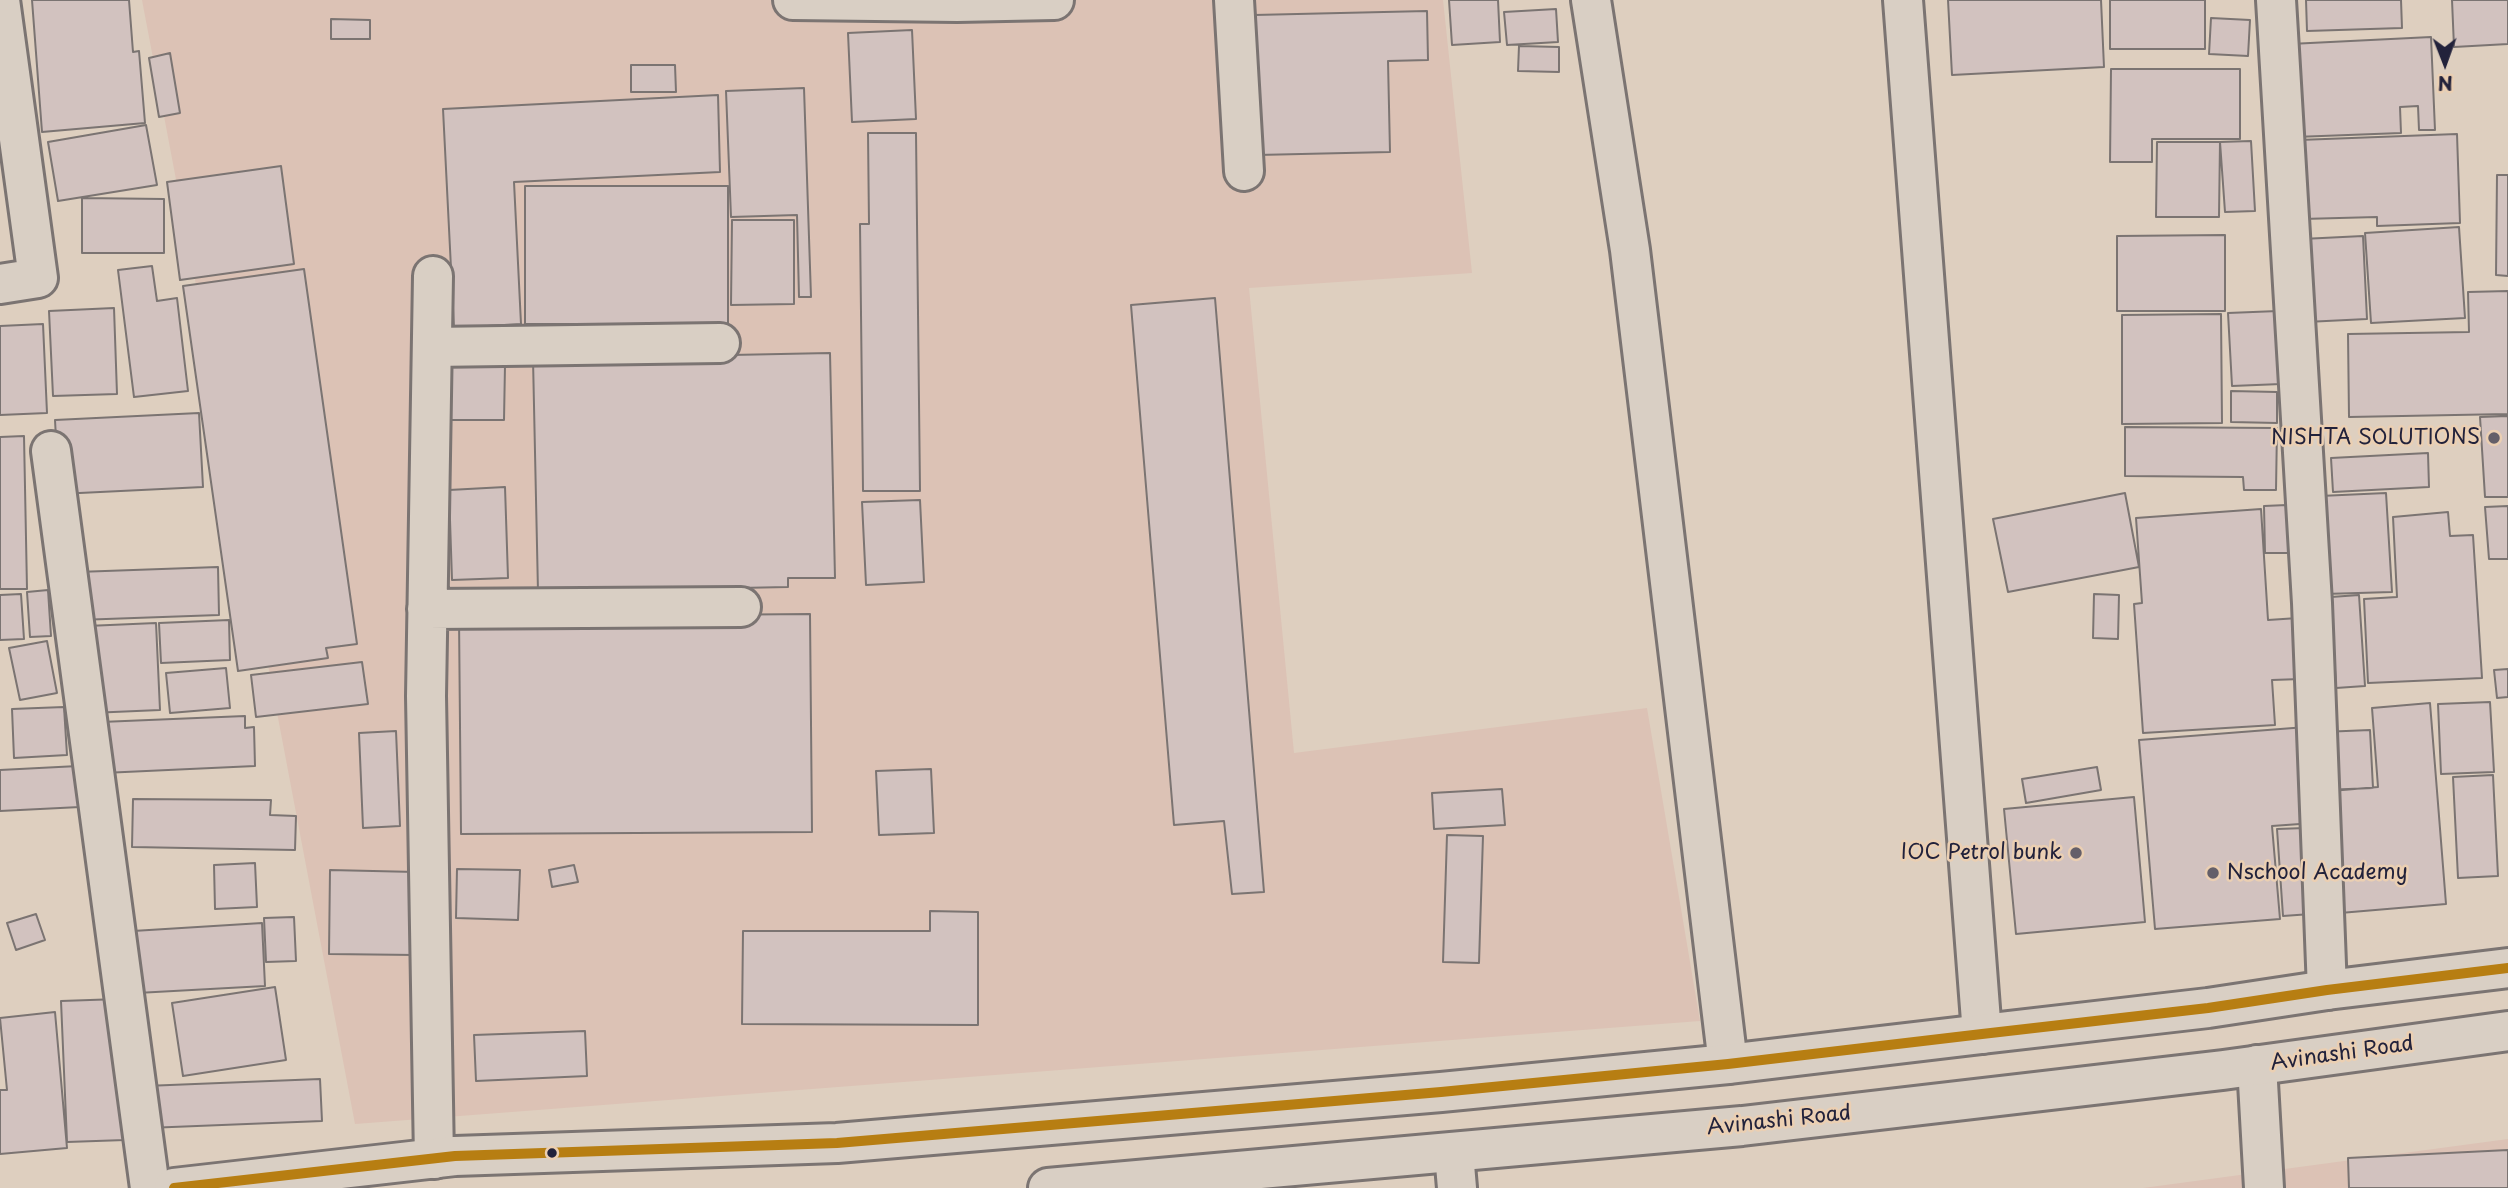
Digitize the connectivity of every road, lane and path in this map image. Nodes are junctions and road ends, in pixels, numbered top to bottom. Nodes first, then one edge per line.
1 (0, 0) edge
2 (793, 0) edge
3 (1054, 0) edge
4 (1234, 0) edge
5 (1591, 0) edge
6 (1903, 0) edge
7 (2276, 0) edge
8 (1244, 171) dead end
9 (433, 276) dead end
10 (0, 284) edge
11 (720, 343) dead end
12 (432, 347) junction
13 (51, 451) dead end
14 (741, 607) dead end
15 (427, 609) junction
16 (2508, 968) edge
17 (2327, 990) junction
18 (2508, 1031) edge
19 (1982, 1034) junction
20 (1728, 1064) junction
21 (2257, 1065) junction
22 (434, 1158) junction
23 (1456, 1171) edge
24 (150, 1188) edge
25 (174, 1188) edge
26 (1048, 1188) edge
27 (2263, 1188) edge

1 - 10 street
2 - 3 street
4 - 8 street
5 - 20 street
6 - 19 street
7 - 17 street
9 - 12 street
11 - 12 street
12 - 15 street
13 - 24 street
14 - 15 street
15 - 22 street
16 - 17 street
17 - 19 street
18 - 21 street, Avinashi Road
19 - 20 street
20 - 22 street
21 - 23 street, Avinashi Road
21 - 27 street
22 - 25 street
23 - 26 street, Avinashi Road

